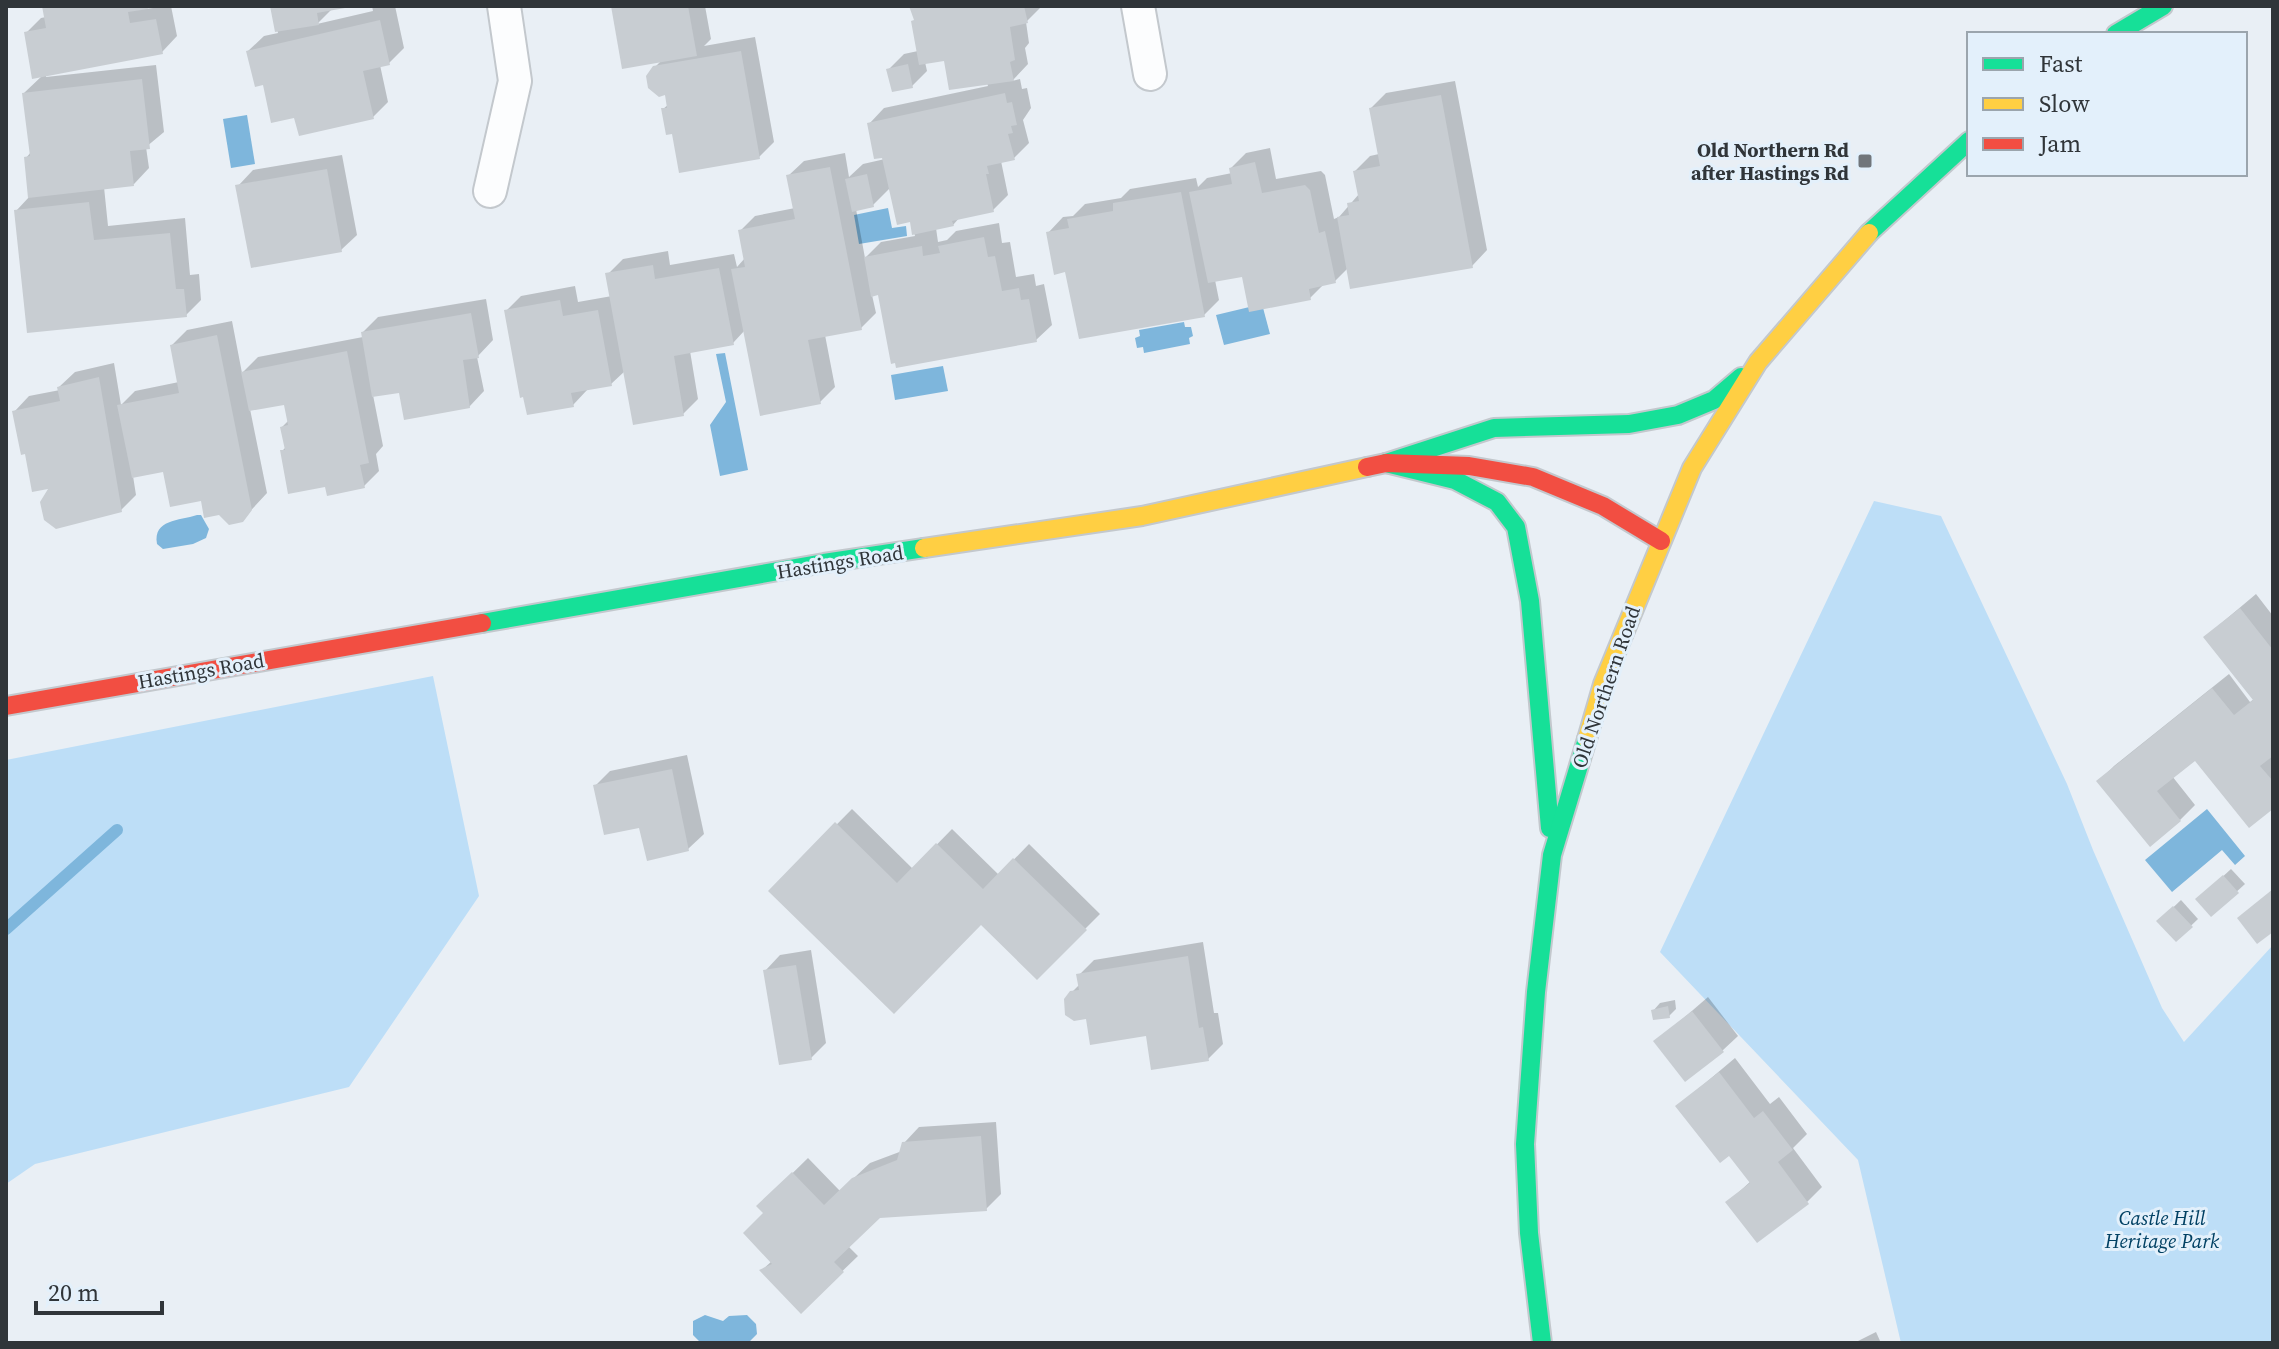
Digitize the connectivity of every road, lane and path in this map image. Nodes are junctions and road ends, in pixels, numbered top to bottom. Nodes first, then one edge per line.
1 (504, 6) edge
2 (1138, 6) edge
3 (2163, 6) edge
4 (2119, 32) edge
5 (1150, 74) dead end
6 (1967, 143) edge
7 (490, 191) dead end
8 (1758, 362) junction
9 (1386, 463) junction
10 (1661, 541) junction
11 (6, 706) edge
12 (1552, 855) junction
13 (1542, 1343) edge

1 - 7 street
2 - 5 street
3 - 4 main road
6 - 8 main road, Old Northern Road
8 - 9 main road
8 - 10 main road, Old Northern Road
9 - 10 main road, Hastings Road
9 - 11 main road, Hastings Road
9 - 12 main road
10 - 12 main road, Old Northern Road
12 - 13 main road, Old Northern Road

